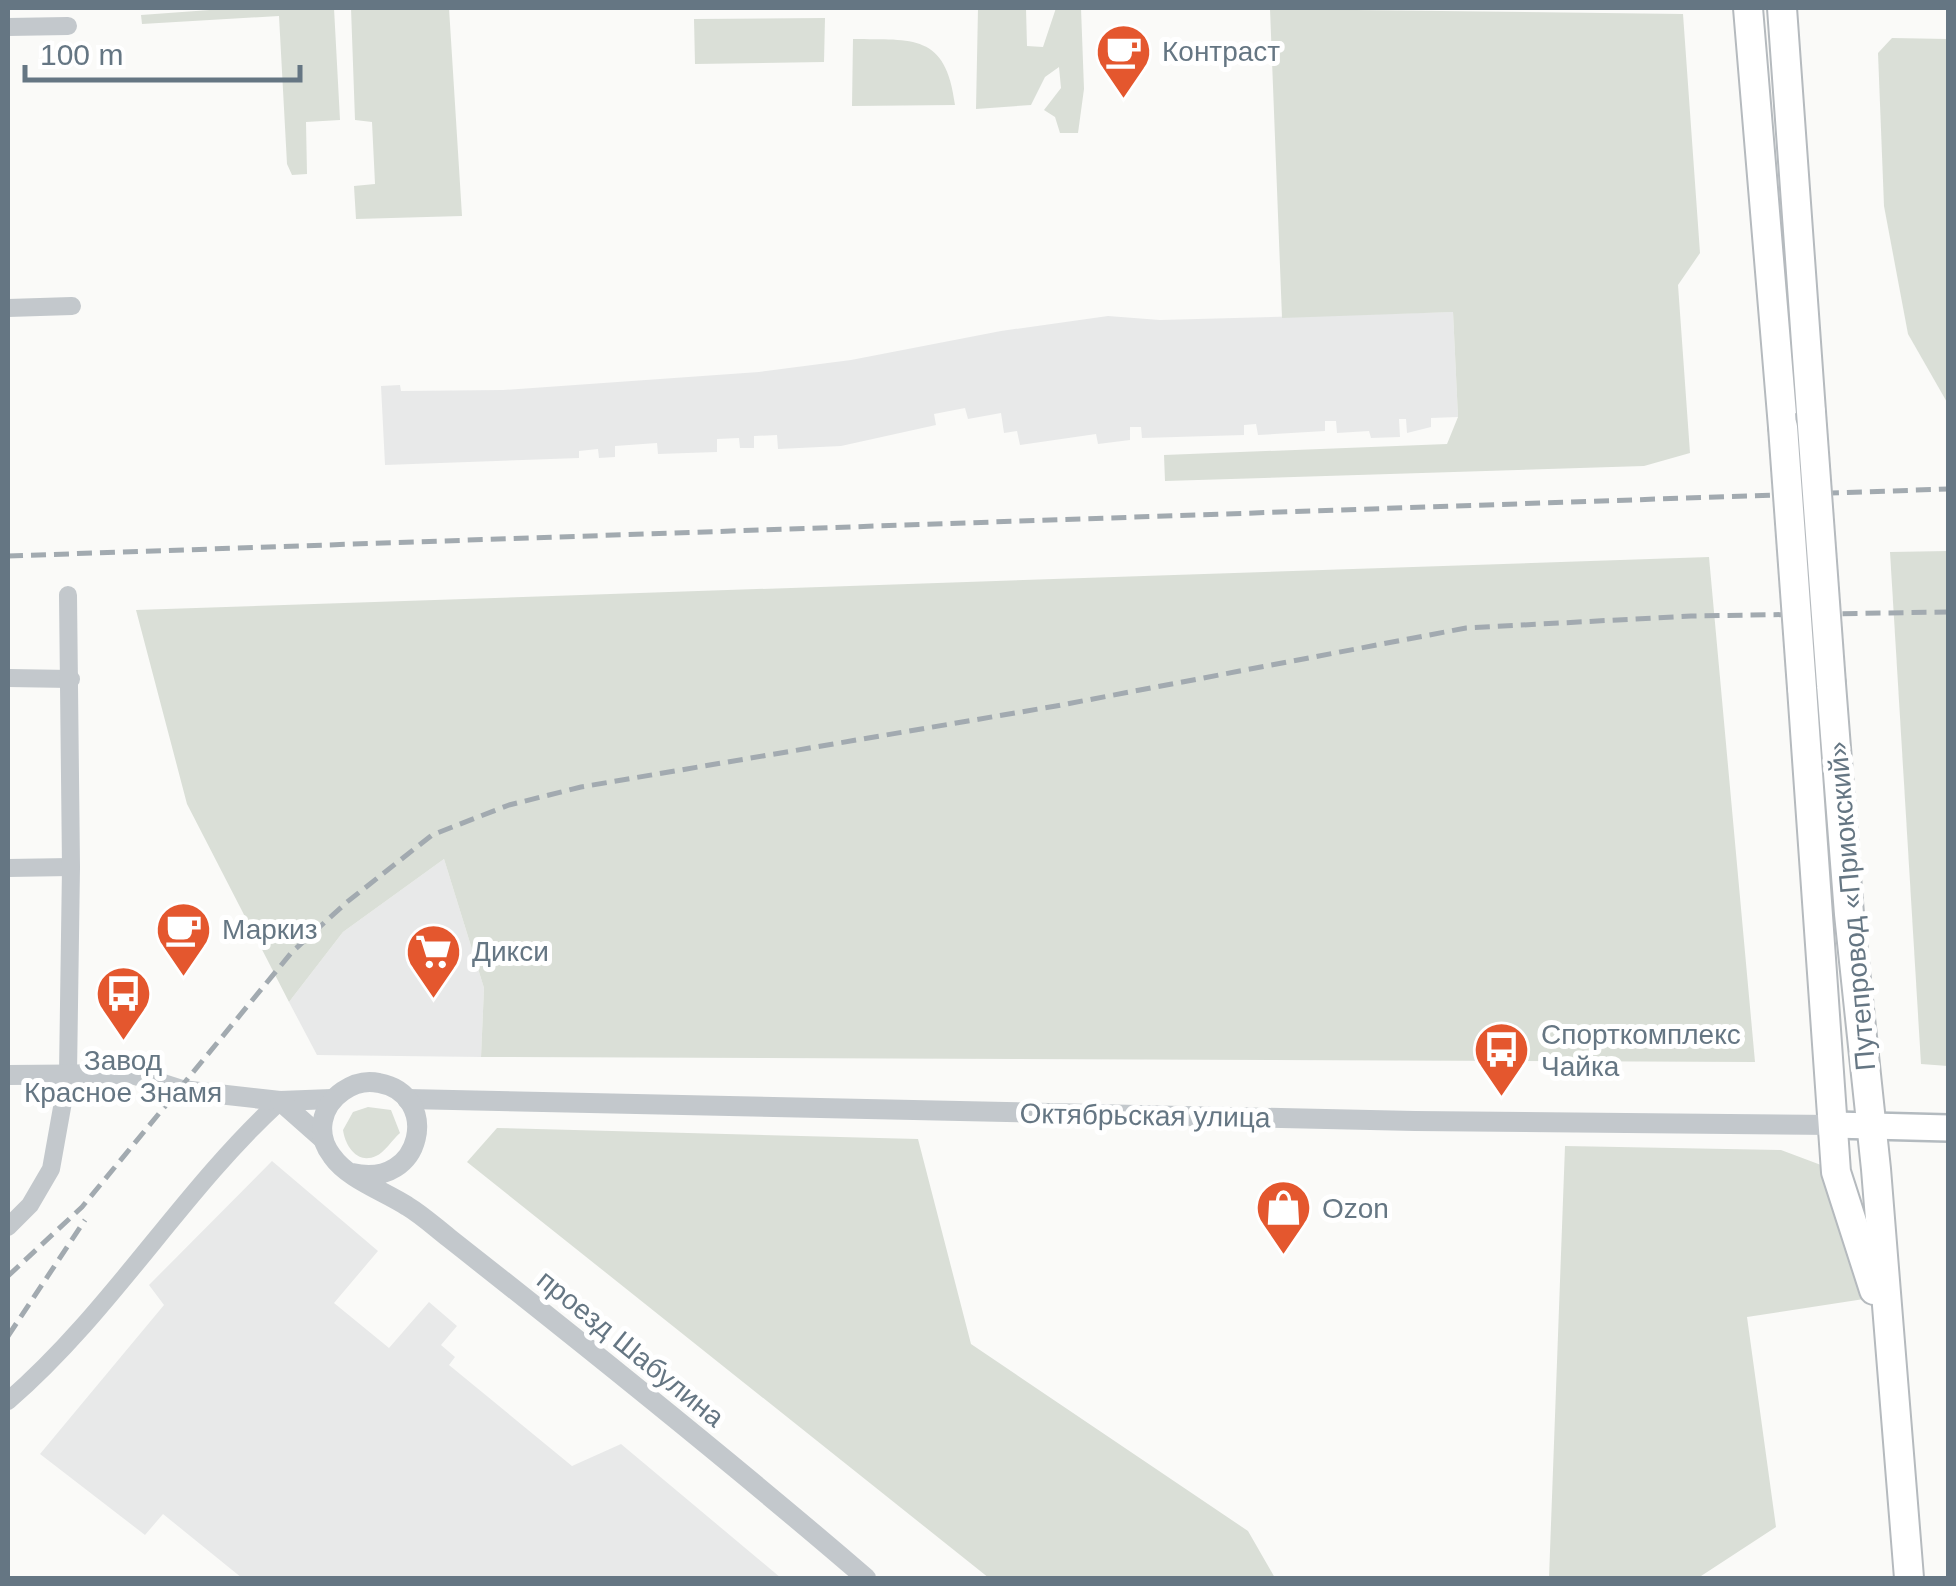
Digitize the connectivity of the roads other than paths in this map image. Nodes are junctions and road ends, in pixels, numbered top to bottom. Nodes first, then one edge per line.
1 (1748, 8) edge
2 (1782, 8) edge
3 (68, 26) dead end
4 (8, 28) edge
5 (72, 306) dead end
6 (8, 308) edge
7 (68, 596) dead end
8 (8, 678) edge
9 (71, 679) junction
10 (72, 866) junction
11 (8, 868) edge
12 (68, 1074) junction
13 (8, 1075) edge
14 (332, 1099) junction
15 (407, 1099) junction
16 (456, 1100) junction
17 (280, 1101) junction
18 (1834, 1124) junction
19 (418, 1128) junction
20 (1872, 1128) junction
21 (1948, 1128) edge
22 (324, 1139) junction
23 (398, 1168) junction
24 (352, 1173) junction
25 (8, 1204) edge
26 (30, 1205) junction
27 (410, 1207) junction
28 (8, 1227) edge
29 (1888, 1334) junction
30 (8, 1401) edge
31 (866, 1578) edge
32 (1910, 1578) edge

1 - 18 main road, Путепровод «Приокский», bridge
2 - 20 main road, Путепровод «Приокский», bridge
3 - 4 street
5 - 6 street
7 - 9 street
8 - 9 street
9 - 10 street
10 - 11 street
10 - 12 street
12 - 13 street
12 - 17 street
12 - 26 street
14 - 15 street
14 - 17 street
14 - 22 street
15 - 16 street, Октябрьская улица
15 - 19 street
16 - 18 street, Октябрьская улица
16 - 19 street
17 - 22 street, проезд Шабулина
17 - 30 street
18 - 20 main road, Октябрьская улица
18 - 29 main road
19 - 23 street
20 - 21 main road, Октябрьская улица
20 - 29 main road
22 - 24 street, проезд Шабулина
23 - 24 street
23 - 27 street
24 - 27 street, проезд Шабулина
25 - 26 street
26 - 28 street
27 - 31 street, проезд Шабулина
29 - 32 main road

